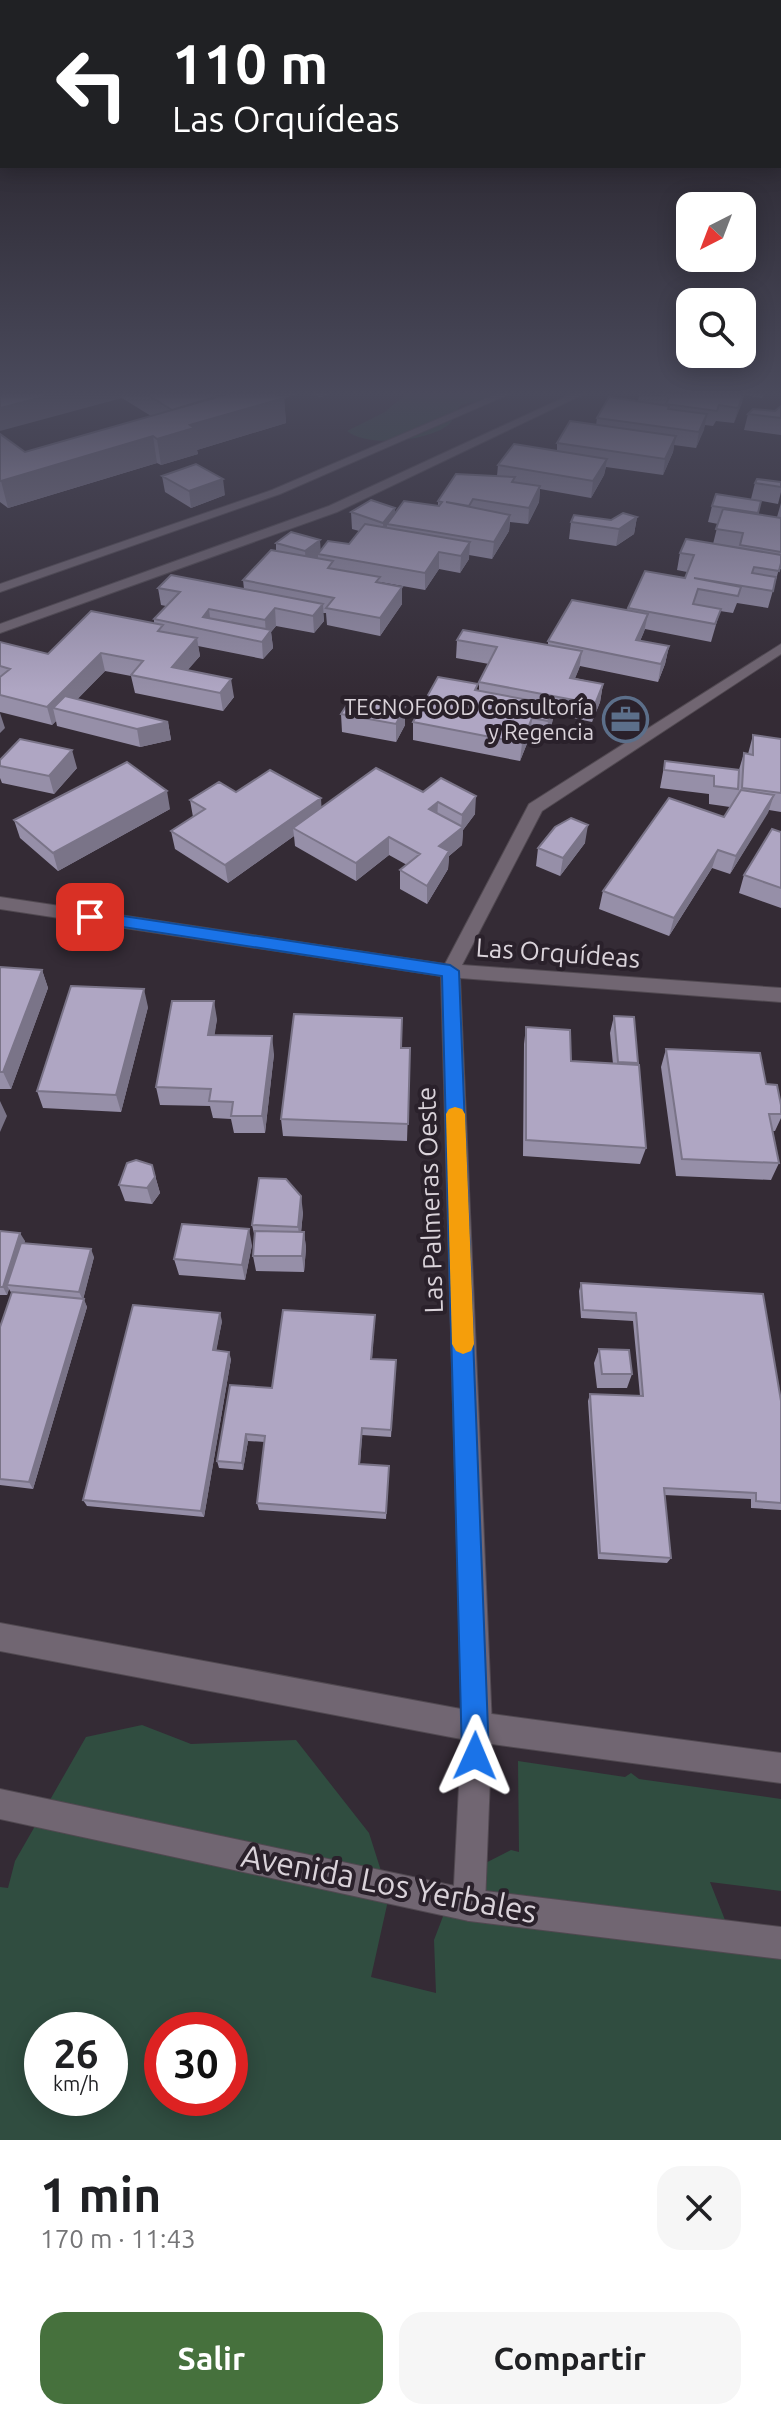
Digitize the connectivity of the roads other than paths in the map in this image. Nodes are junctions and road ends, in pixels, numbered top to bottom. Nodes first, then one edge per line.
1 (276, 492) edge
2 (370, 492) edge
3 (0, 588) edge
4 (0, 629) edge
5 (781, 648) edge
6 (0, 903) edge
7 (450, 971) junction
8 (781, 995) edge
9 (0, 1637) edge
10 (477, 1727) junction
11 (781, 1768) edge
12 (0, 1804) edge
13 (469, 1905) junction
14 (781, 1943) edge

1 - 3 street
2 - 4 street
5 - 7 street, Las Palmeras Oeste
6 - 7 street, Las Orquídeas
7 - 8 street, Las Orquídeas
7 - 10 street, Las Palmeras Oeste
9 - 10 street
10 - 11 street
10 - 13 street, Las Palmeras Oeste
12 - 13 street, Avenida Los Yerbales
13 - 14 street, Avenida Los Yerbales

